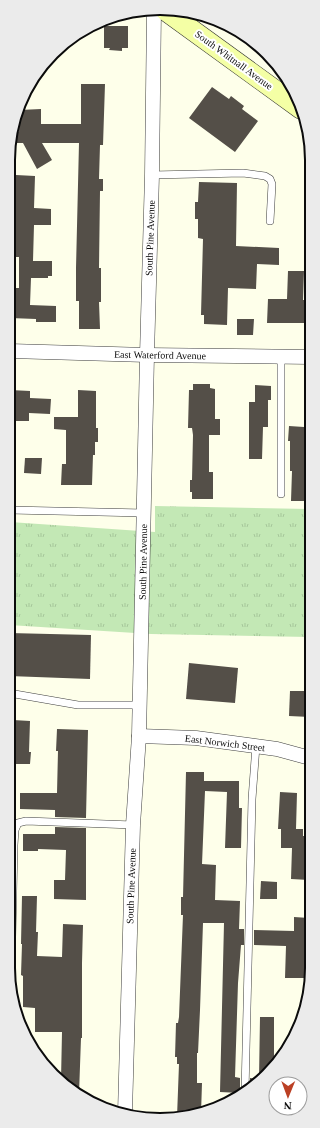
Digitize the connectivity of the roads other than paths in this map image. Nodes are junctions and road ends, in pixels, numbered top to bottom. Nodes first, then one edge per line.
1 (154, 15) edge
2 (172, 15) edge
3 (293, 103) edge
4 (152, 175) junction
5 (270, 221) dead end
6 (15, 351) edge
7 (147, 355) junction
8 (281, 356) junction
9 (305, 357) edge
10 (281, 494) dead end
11 (15, 510) edge
12 (144, 513) junction
13 (15, 694) edge
14 (140, 705) junction
15 (139, 736) junction
16 (256, 746) junction
17 (305, 757) edge
18 (133, 825) junction
19 (15, 830) edge
20 (245, 1085) edge
21 (125, 1109) edge

1 - 4 street, South Pine Avenue
2 - 3 street, South Whitnall Avenue
4 - 5 lane
4 - 7 street, South Pine Avenue
6 - 7 street, East Waterford Avenue
7 - 8 street, East Waterford Avenue
7 - 12 street, South Pine Avenue
8 - 9 street, East Waterford Avenue
8 - 10 lane
11 - 12 lane
12 - 14 street, South Pine Avenue
13 - 14 lane
14 - 15 street, South Pine Avenue
15 - 16 street, East Norwich Street
15 - 18 street, South Pine Avenue
16 - 17 street, East Norwich Street
16 - 20 lane
18 - 19 lane
18 - 21 street, South Pine Avenue

